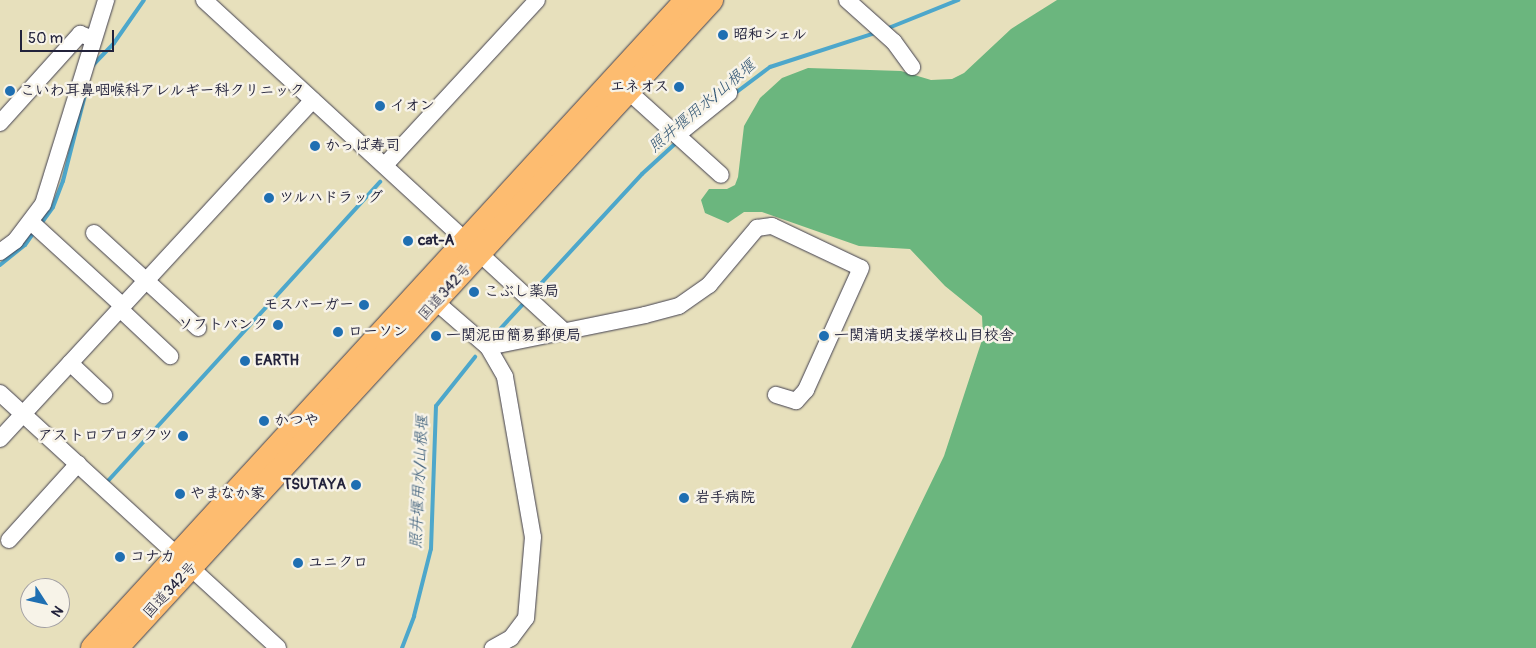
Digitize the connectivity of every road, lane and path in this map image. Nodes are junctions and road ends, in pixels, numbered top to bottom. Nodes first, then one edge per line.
1 (106, 0) edge
2 (204, 0) edge
3 (537, 0) edge
4 (687, 0) edge
5 (711, 0) edge
6 (847, 0) edge
7 (93, 39) junction
8 (912, 67) dead end
9 (628, 91) junction
10 (729, 93) dead end
11 (313, 100) junction
12 (0, 123) edge
13 (677, 135) junction
14 (385, 165) junction
15 (721, 175) dead end
16 (31, 222) junction
17 (94, 233) dead end
18 (473, 248) junction
19 (0, 252) edge
20 (146, 281) junction
21 (436, 302) junction
22 (121, 307) junction
23 (198, 328) dead end
24 (563, 330) junction
25 (488, 347) junction
26 (170, 356) dead end
27 (70, 363) junction
28 (0, 393) edge
29 (104, 394) dead end
30 (776, 395) dead end
31 (22, 414) junction
32 (0, 439) edge
33 (78, 464) junction
34 (9, 540) dead end
35 (185, 561) junction
36 (93, 648) edge
37 (116, 648) edge
38 (278, 648) edge
39 (493, 648) edge

1 - 7 street
2 - 11 street
3 - 14 street
4 - 18 highway, 国道342号
5 - 9 highway, 国道342号
6 - 8 street
7 - 12 street
7 - 16 street
9 - 13 street
9 - 18 highway, 国道342号
10 - 13 street
11 - 14 street
11 - 20 street
13 - 15 street
14 - 18 street
16 - 19 street
16 - 22 street
17 - 20 street
18 - 21 highway, 国道342号
18 - 24 street
18 - 35 highway, 国道342号
20 - 22 street
20 - 23 street
21 - 25 street
21 - 35 highway, 国道342号
22 - 26 street
22 - 27 street
24 - 25 street
24 - 30 street
25 - 39 street
27 - 29 street
27 - 31 street
28 - 31 street
31 - 32 street
31 - 33 street
33 - 34 street
33 - 35 street
35 - 36 highway, 国道342号
35 - 37 highway, 国道342号
35 - 38 street

